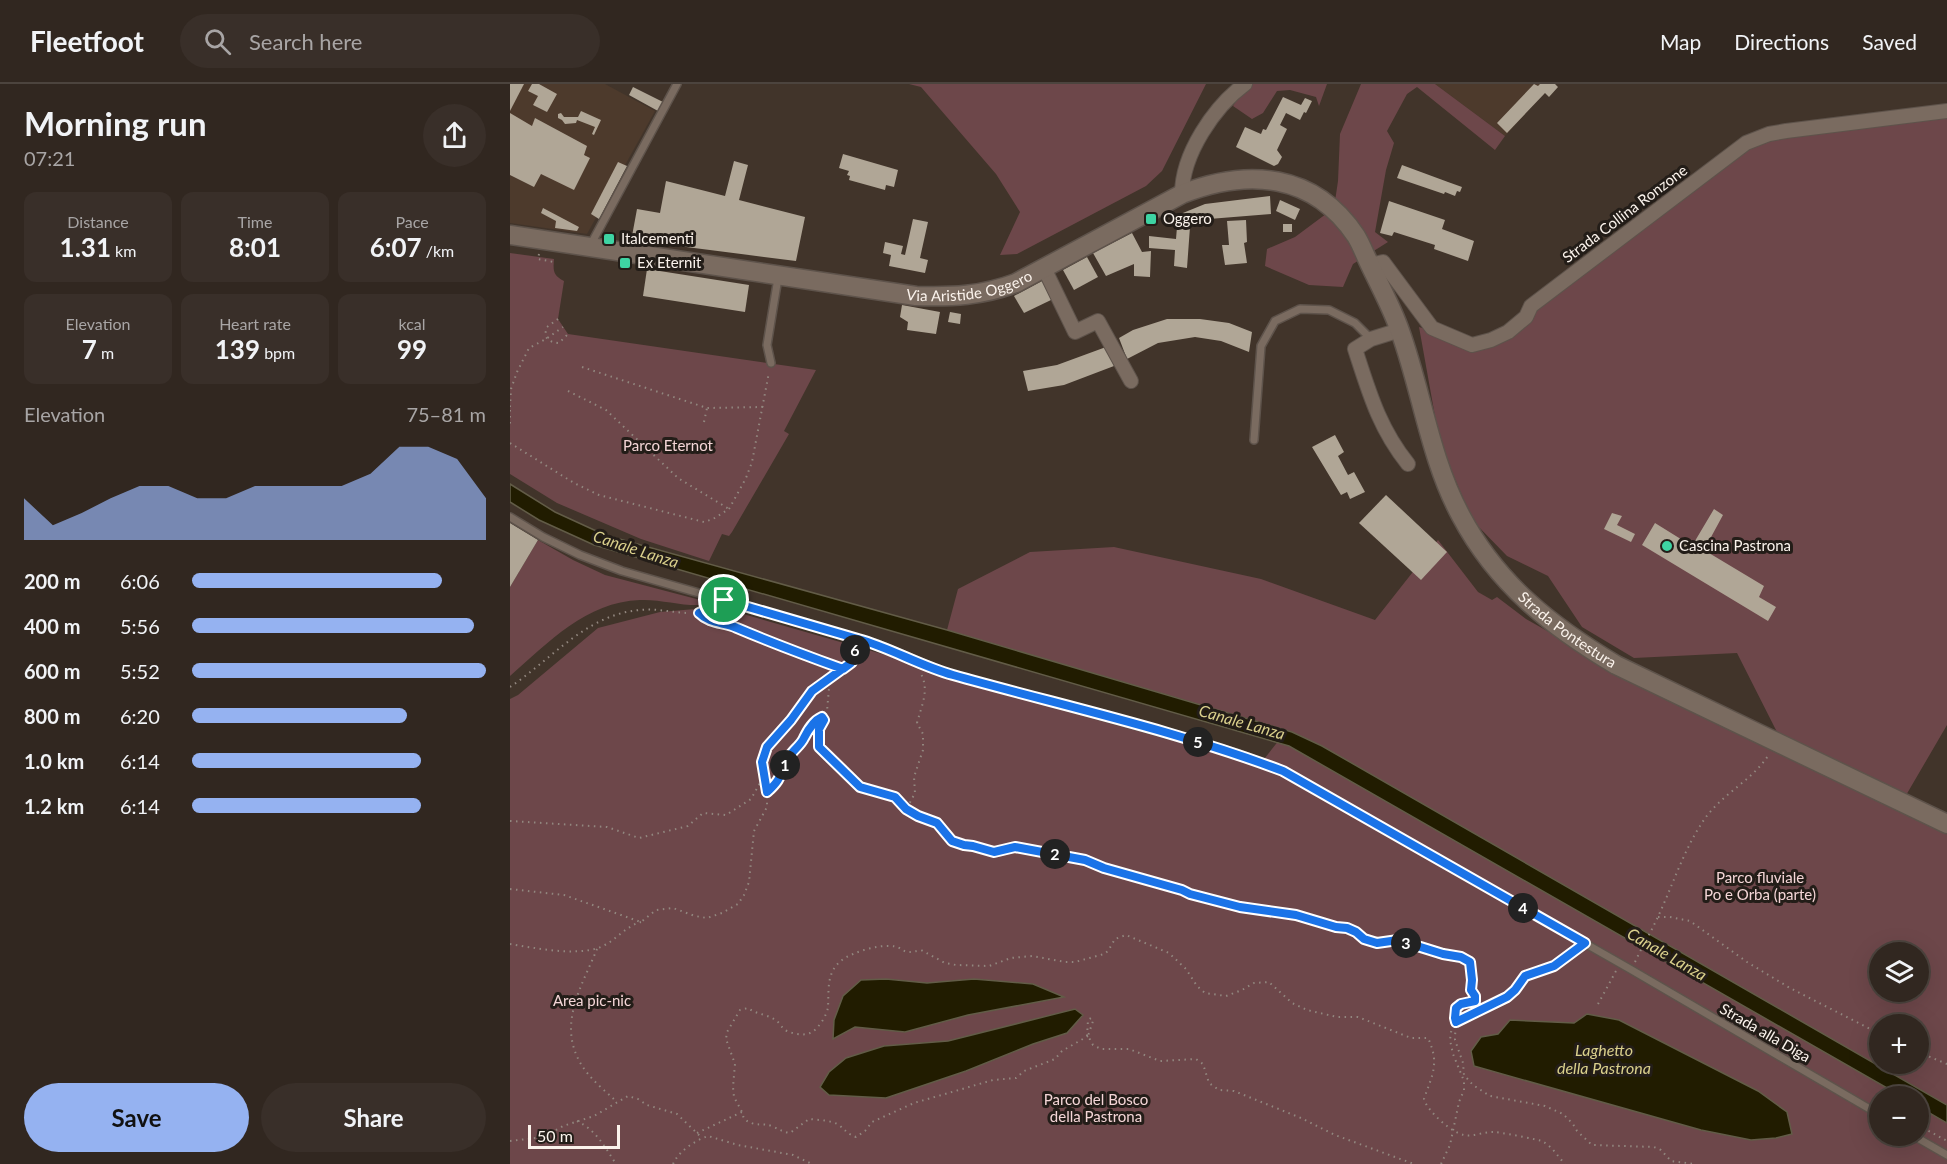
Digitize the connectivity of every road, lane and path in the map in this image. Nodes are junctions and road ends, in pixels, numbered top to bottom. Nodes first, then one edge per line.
1 (677, 84) edge
2 (1245, 84) edge
3 (1947, 111) edge
4 (1182, 194) junction
5 (510, 235) edge
6 (590, 247) junction
7 (1370, 265) junction
8 (1044, 268) junction
9 (779, 275) junction
10 (558, 319) dead end
11 (563, 327) dead end
12 (1400, 330) junction
13 (568, 334) dead end
14 (546, 339) junction
15 (1371, 339) junction
16 (771, 363) joint
17 (582, 367) dead end
18 (1131, 381) dead end
19 (568, 391) dead end
20 (763, 406) junction
21 (707, 408) junction
22 (510, 409) edge
23 (704, 422) dead end
24 (510, 428) edge
25 (1254, 440) dead end
26 (510, 443) edge
27 (1408, 464) dead end
28 (729, 508) junction
29 (510, 517) edge
30 (724, 600) junction
31 (699, 613) junction
32 (858, 639) junction
33 (912, 659) junction
34 (843, 669) junction
35 (830, 677) junction
36 (510, 687) edge
37 (824, 720) junction
38 (1777, 742) junction
39 (764, 776) junction
40 (767, 792) junction
41 (906, 809) junction
42 (510, 821) edge
43 (1947, 824) edge
44 (510, 889) edge
45 (1658, 917) junction
46 (641, 922) junction
47 (1585, 943) junction
48 (510, 944) edge
49 (597, 949) junction
50 (1635, 962) dead end
51 (1620, 964) junction
52 (1598, 1004) dead end
53 (1456, 1022) junction
54 (1869, 1028) edge
55 (1088, 1036) junction
56 (1929, 1057) edge
57 (1947, 1064) edge
58 (616, 1101) junction
59 (1869, 1109) edge
60 (742, 1112) junction
61 (577, 1121) junction
62 (1455, 1130) junction
63 (1929, 1131) edge
64 (697, 1133) junction
65 (702, 1138) junction
66 (510, 1141) edge
67 (1947, 1141) edge
68 (1929, 1145) edge
69 (1947, 1155) edge
70 (1672, 1162) edge
71 (616, 1164) edge
72 (673, 1164) edge
73 (812, 1164) edge
74 (1414, 1164) edge
75 (1441, 1164) edge
76 (1565, 1164) edge
77 (1695, 1164) edge

1 - 6 lane
2 - 4 street
3 - 7 street, Strada Collina Ronzone
4 - 7 main road, Via Aristide Oggero
4 - 8 main road, Via Aristide Oggero
5 - 6 main road, Via Aristide Oggero
6 - 9 main road, Via Aristide Oggero
7 - 12 main road, Strada Pontestura
8 - 9 main road, Via Aristide Oggero
8 - 18 street
9 - 16 lane
10 - 14 path
11 - 14 path
12 - 15 street
12 - 38 main road, Strada Pontestura
13 - 14 path
14 - 22 path
15 - 25 lane
15 - 27 street
16 - 20 path
17 - 21 path
19 - 28 path
20 - 21 path
20 - 28 path
21 - 23 path
22 - 24 path
26 - 28 path
29 - 30 lane, Strada alla Diga
30 - 31 lane
30 - 32 lane, Strada alla Diga
31 - 34 path
31 - 36 path
32 - 33 lane, Strada alla Diga
32 - 34 path
33 - 41 path
33 - 47 lane, Strada alla Diga
34 - 35 path
35 - 37 path
35 - 39 path
37 - 40 path
37 - 41 path
38 - 43 main road, Strada Pontestura
38 - 45 path
39 - 40 path
39 - 42 path
40 - 46 path
41 - 53 path
44 - 46 path
45 - 50 path
45 - 54 path
46 - 49 path
47 - 51 lane, Strada alla Diga
47 - 53 path
48 - 49 path
49 - 58 path
51 - 52 path
51 - 59 lane, Strada alla Diga
53 - 62 path
53 - 70 path
55 - 55 path
55 - 60 path
55 - 74 path
56 - 57 path
58 - 61 path
58 - 64 path
60 - 62 path
60 - 64 path
61 - 66 path
61 - 71 path
62 - 75 path
62 - 76 path
63 - 67 path
64 - 65 path
65 - 72 path
65 - 73 path
68 - 69 lane
70 - 77 path

